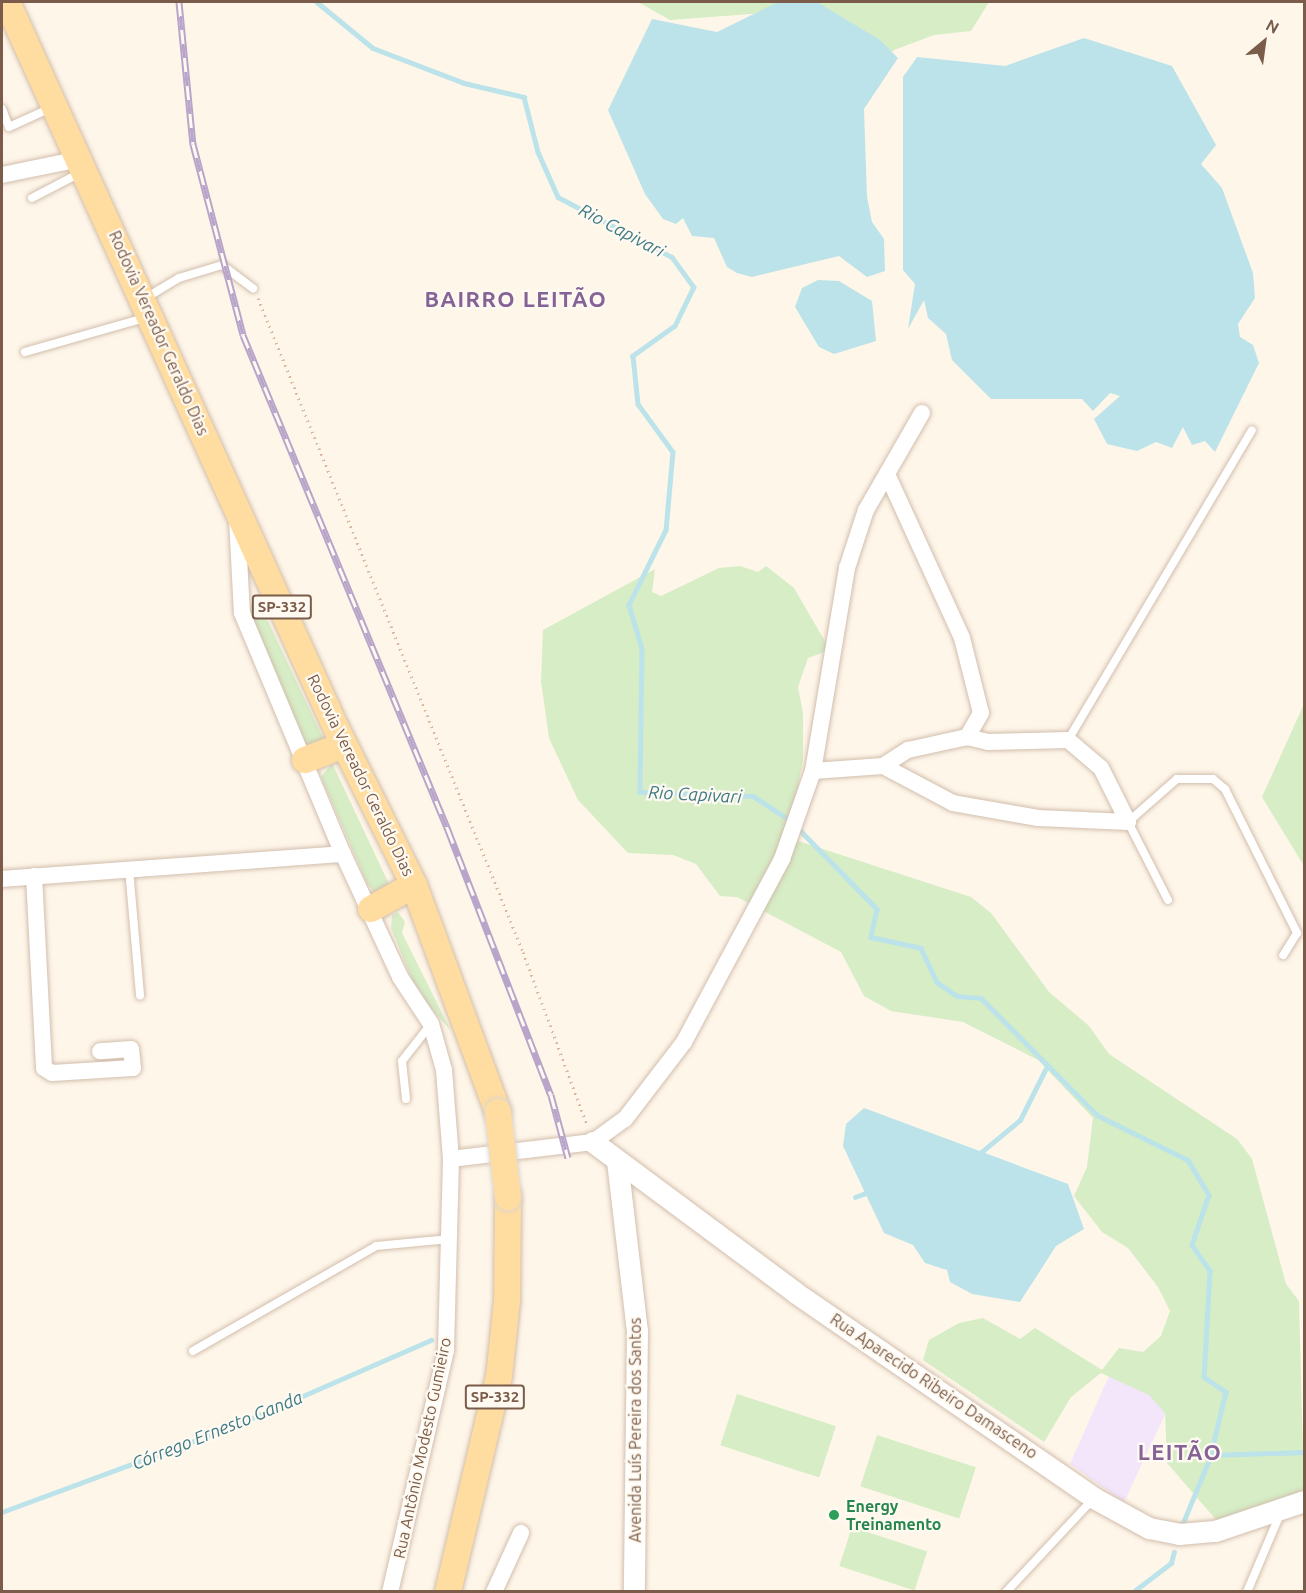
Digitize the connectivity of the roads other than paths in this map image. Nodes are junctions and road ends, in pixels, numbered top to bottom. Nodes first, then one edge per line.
1 (7, 2) edge
2 (56, 106) junction
3 (2, 109) edge
4 (82, 165) junction
5 (2, 175) edge
6 (32, 198) dead end
7 (254, 288) road end
8 (147, 308) junction
9 (25, 352) dead end
10 (922, 413) dead end
11 (1252, 430) dead end
12 (887, 474) junction
13 (237, 506) junction
14 (968, 737) junction
15 (1068, 740) junction
16 (344, 745) junction
17 (305, 760) junction
18 (883, 766) junction
19 (813, 771) junction
20 (1128, 822) junction
21 (344, 854) junction
22 (129, 869) junction
23 (34, 876) junction
24 (2, 879) edge
25 (414, 885) junction
26 (1168, 900) dead end
27 (371, 909) junction
28 (1283, 955) dead end
29 (140, 996) dead end
30 (430, 1024) junction
31 (100, 1051) dead end
32 (406, 1099) dead end
33 (588, 1143) junction
34 (451, 1159) junction
35 (617, 1161) junction
36 (451, 1239) junction
37 (193, 1351) dead end
38 (1094, 1498) junction
39 (1305, 1501) edge
40 (1282, 1508) junction
41 (521, 1533) dead end
42 (390, 1592) edge
43 (448, 1592) edge
44 (494, 1592) edge
45 (634, 1592) edge
46 (1006, 1592) edge
47 (1247, 1592) edge

1 - 2 main road, Rodovia Vereador Geraldo Dias / SP-332
2 - 3 lane
2 - 4 main road, Rodovia Vereador Geraldo Dias / SP-332
4 - 5 street
4 - 6 lane
4 - 8 main road, Rodovia Vereador Geraldo Dias / SP-332
7 - 8 lane
8 - 9 lane
8 - 13 main road, Rodovia Vereador Geraldo Dias / SP-332
10 - 12 street
11 - 15 lane
12 - 14 street
12 - 19 street
13 - 16 main road, Rodovia Vereador Geraldo Dias / SP-332
13 - 17 street, Rua Antônio Modesto Gumieiro
14 - 15 street
14 - 18 street
15 - 20 street
16 - 17 main road
16 - 25 main road, Rodovia Vereador Geraldo Dias / SP-332
17 - 21 street, Rua Antônio Modesto Gumieiro
18 - 19 street
18 - 20 street
19 - 33 street
20 - 26 lane
20 - 28 lane
21 - 22 street
21 - 27 street, Rua Antônio Modesto Gumieiro
22 - 23 street
22 - 29 lane
23 - 24 street
23 - 31 street
25 - 27 main road
25 - 43 main road, Rodovia Vereador Geraldo Dias / SP-332, bridge
27 - 30 street, Rua Antônio Modesto Gumieiro
30 - 32 lane
30 - 34 street, Rua Antônio Modesto Gumieiro
33 - 34 street
33 - 35 street, Rua Aparecido Ribeiro Damasceno
34 - 36 street, Rua Antônio Modesto Gumieiro
35 - 38 street, Rua Aparecido Ribeiro Damasceno
35 - 45 street, Avenida Luís Pereira dos Santos
36 - 37 lane
36 - 42 street, Rua Antônio Modesto Gumieiro
38 - 40 street, Rua Aparecido Ribeiro Damasceno
38 - 46 lane
39 - 40 street, Rua Aparecido Ribeiro Damasceno
40 - 47 lane
41 - 44 street

